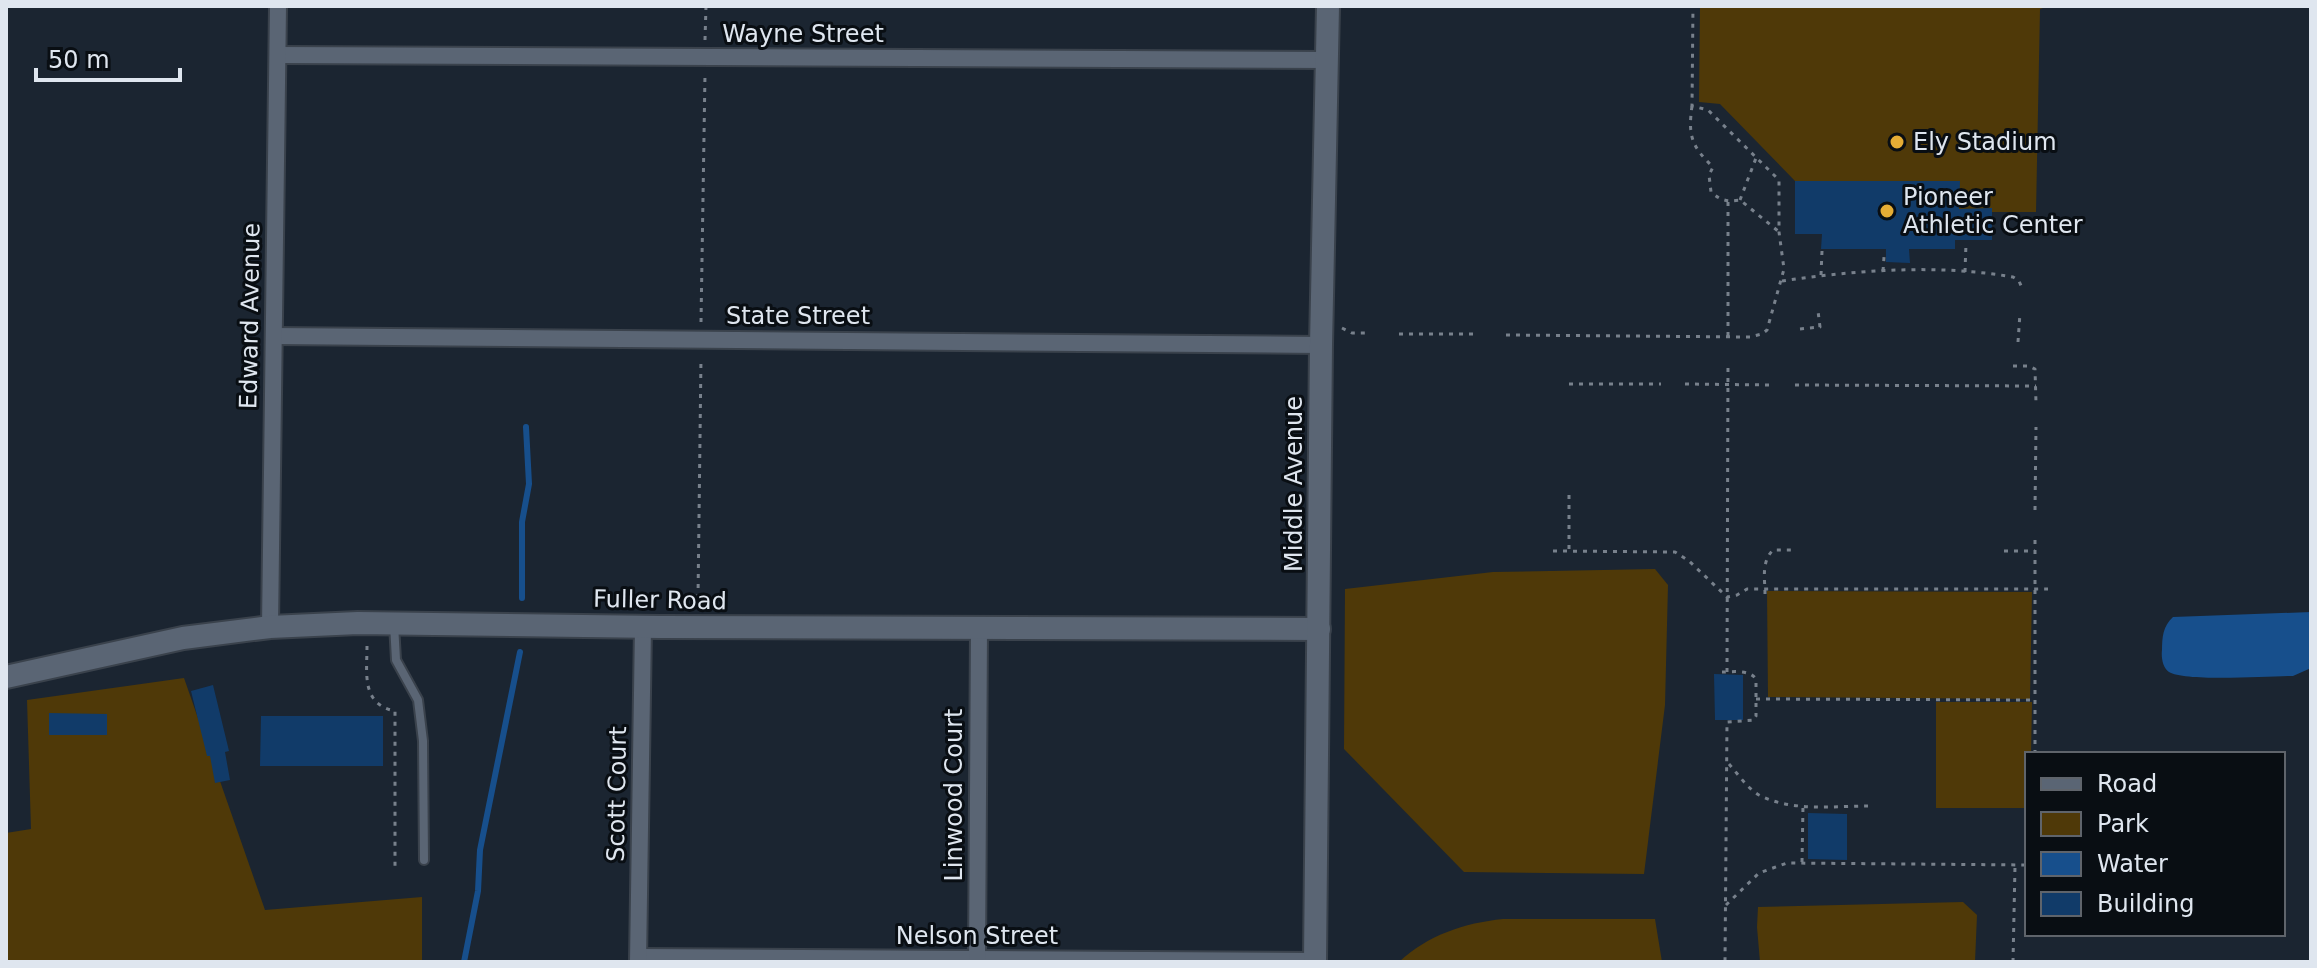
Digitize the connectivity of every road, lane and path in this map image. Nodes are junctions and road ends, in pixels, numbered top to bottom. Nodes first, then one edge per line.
1 (278, 6) edge
2 (706, 6) edge
3 (1328, 6) edge
4 (1693, 6) edge
5 (705, 44) dead end
6 (278, 55) junction
7 (1328, 60) junction
8 (705, 70) dead end
9 (1692, 106) junction
10 (1756, 157) junction
11 (1740, 200) junction
12 (1728, 202) junction
13 (1779, 232) junction
14 (1966, 243) dead end
15 (1822, 251) dead end
16 (1884, 257) dead end
17 (1883, 271) junction
18 (1965, 272) junction
19 (1821, 275) junction
20 (1782, 281) dead end
21 (2022, 288) dead end
22 (1818, 311) dead end
23 (2020, 313) dead end
24 (701, 326) dead end
25 (1340, 326) dead end
26 (1800, 329) dead end
27 (1369, 333) dead end
28 (1399, 334) dead end
29 (1474, 334) dead end
30 (1506, 335) dead end
31 (274, 336) junction
32 (1728, 338) junction
33 (2018, 342) dead end
34 (1321, 345) junction
35 (701, 352) dead end
36 (1728, 362) dead end
37 (2013, 366) dead end
38 (1569, 384) dead end
39 (1661, 384) dead end
40 (1685, 384) dead end
41 (1728, 384) junction
42 (1771, 385) dead end
43 (1795, 385) dead end
44 (2036, 386) junction
45 (2036, 403) dead end
46 (2036, 427) dead end
47 (1569, 495) dead end
48 (2035, 510) dead end
49 (2035, 534) dead end
50 (1792, 550) dead end
51 (1553, 551) dead end
52 (1569, 551) junction
53 (2004, 551) dead end
54 (2035, 551) junction
55 (1765, 588) junction
56 (2035, 588) junction
57 (2048, 589) dead end
58 (1765, 594) dead end
59 (1727, 597) junction
60 (698, 598) dead end
61 (394, 623) junction
62 (643, 626) junction
63 (270, 627) junction
64 (979, 628) junction
65 (1319, 629) junction
66 (367, 646) dead end
67 (6, 677) edge
68 (1756, 699) junction
69 (2035, 700) junction
70 (2035, 752) edge
71 (1727, 762) junction
72 (1803, 806) junction
73 (1870, 806) dead end
74 (424, 860) dead end
75 (1802, 862) junction
76 (2015, 865) junction
77 (2025, 865) edge
78 (395, 868) dead end
79 (1726, 906) junction
80 (638, 960) edge
81 (977, 961) edge
82 (1315, 962) edge
83 (1725, 962) edge
84 (2013, 962) edge

1 - 6 street, Edward Avenue
2 - 5 path
3 - 7 street, Middle Avenue
4 - 9 path
6 - 7 street, Wayne Street
6 - 31 street, Edward Avenue
7 - 34 street, Middle Avenue
8 - 24 path
9 - 10 path
9 - 12 path
10 - 11 path
10 - 13 path
11 - 12 path
11 - 13 path
12 - 32 path
13 - 32 path
14 - 18 path
15 - 19 path
16 - 17 path
17 - 18 path
17 - 19 path
18 - 21 path
19 - 20 path
22 - 26 path
23 - 33 path
25 - 27 path
28 - 29 path
30 - 32 path
31 - 34 street, State Street
31 - 63 street, Edward Avenue
34 - 65 street, Middle Avenue
35 - 60 path
36 - 41 path
37 - 44 path
38 - 39 path
40 - 41 path
41 - 42 path
41 - 59 path
43 - 44 path
44 - 45 path
46 - 48 path
47 - 52 path
49 - 54 path
50 - 55 path
51 - 52 path
52 - 59 path
53 - 54 path
54 - 56 path
55 - 56 path
55 - 58 path
55 - 59 path
56 - 57 path
56 - 69 path
59 - 68 path
61 - 62 street, Fuller Road
61 - 63 street, Fuller Road
61 - 74 lane
62 - 64 street, Fuller Road
62 - 80 street, Scott Court
63 - 67 street, Fuller Road
64 - 65 street, Fuller Road
64 - 81 street, Linwood Court
65 - 82 street, Middle Avenue
66 - 78 path
68 - 69 path
68 - 71 path
69 - 70 path
71 - 72 path
71 - 79 path
72 - 73 path
72 - 75 path
75 - 76 path
75 - 79 path
76 - 77 path
76 - 84 path
79 - 83 path
80 - 81 street, Nelson Street
81 - 82 street, Nelson Street

